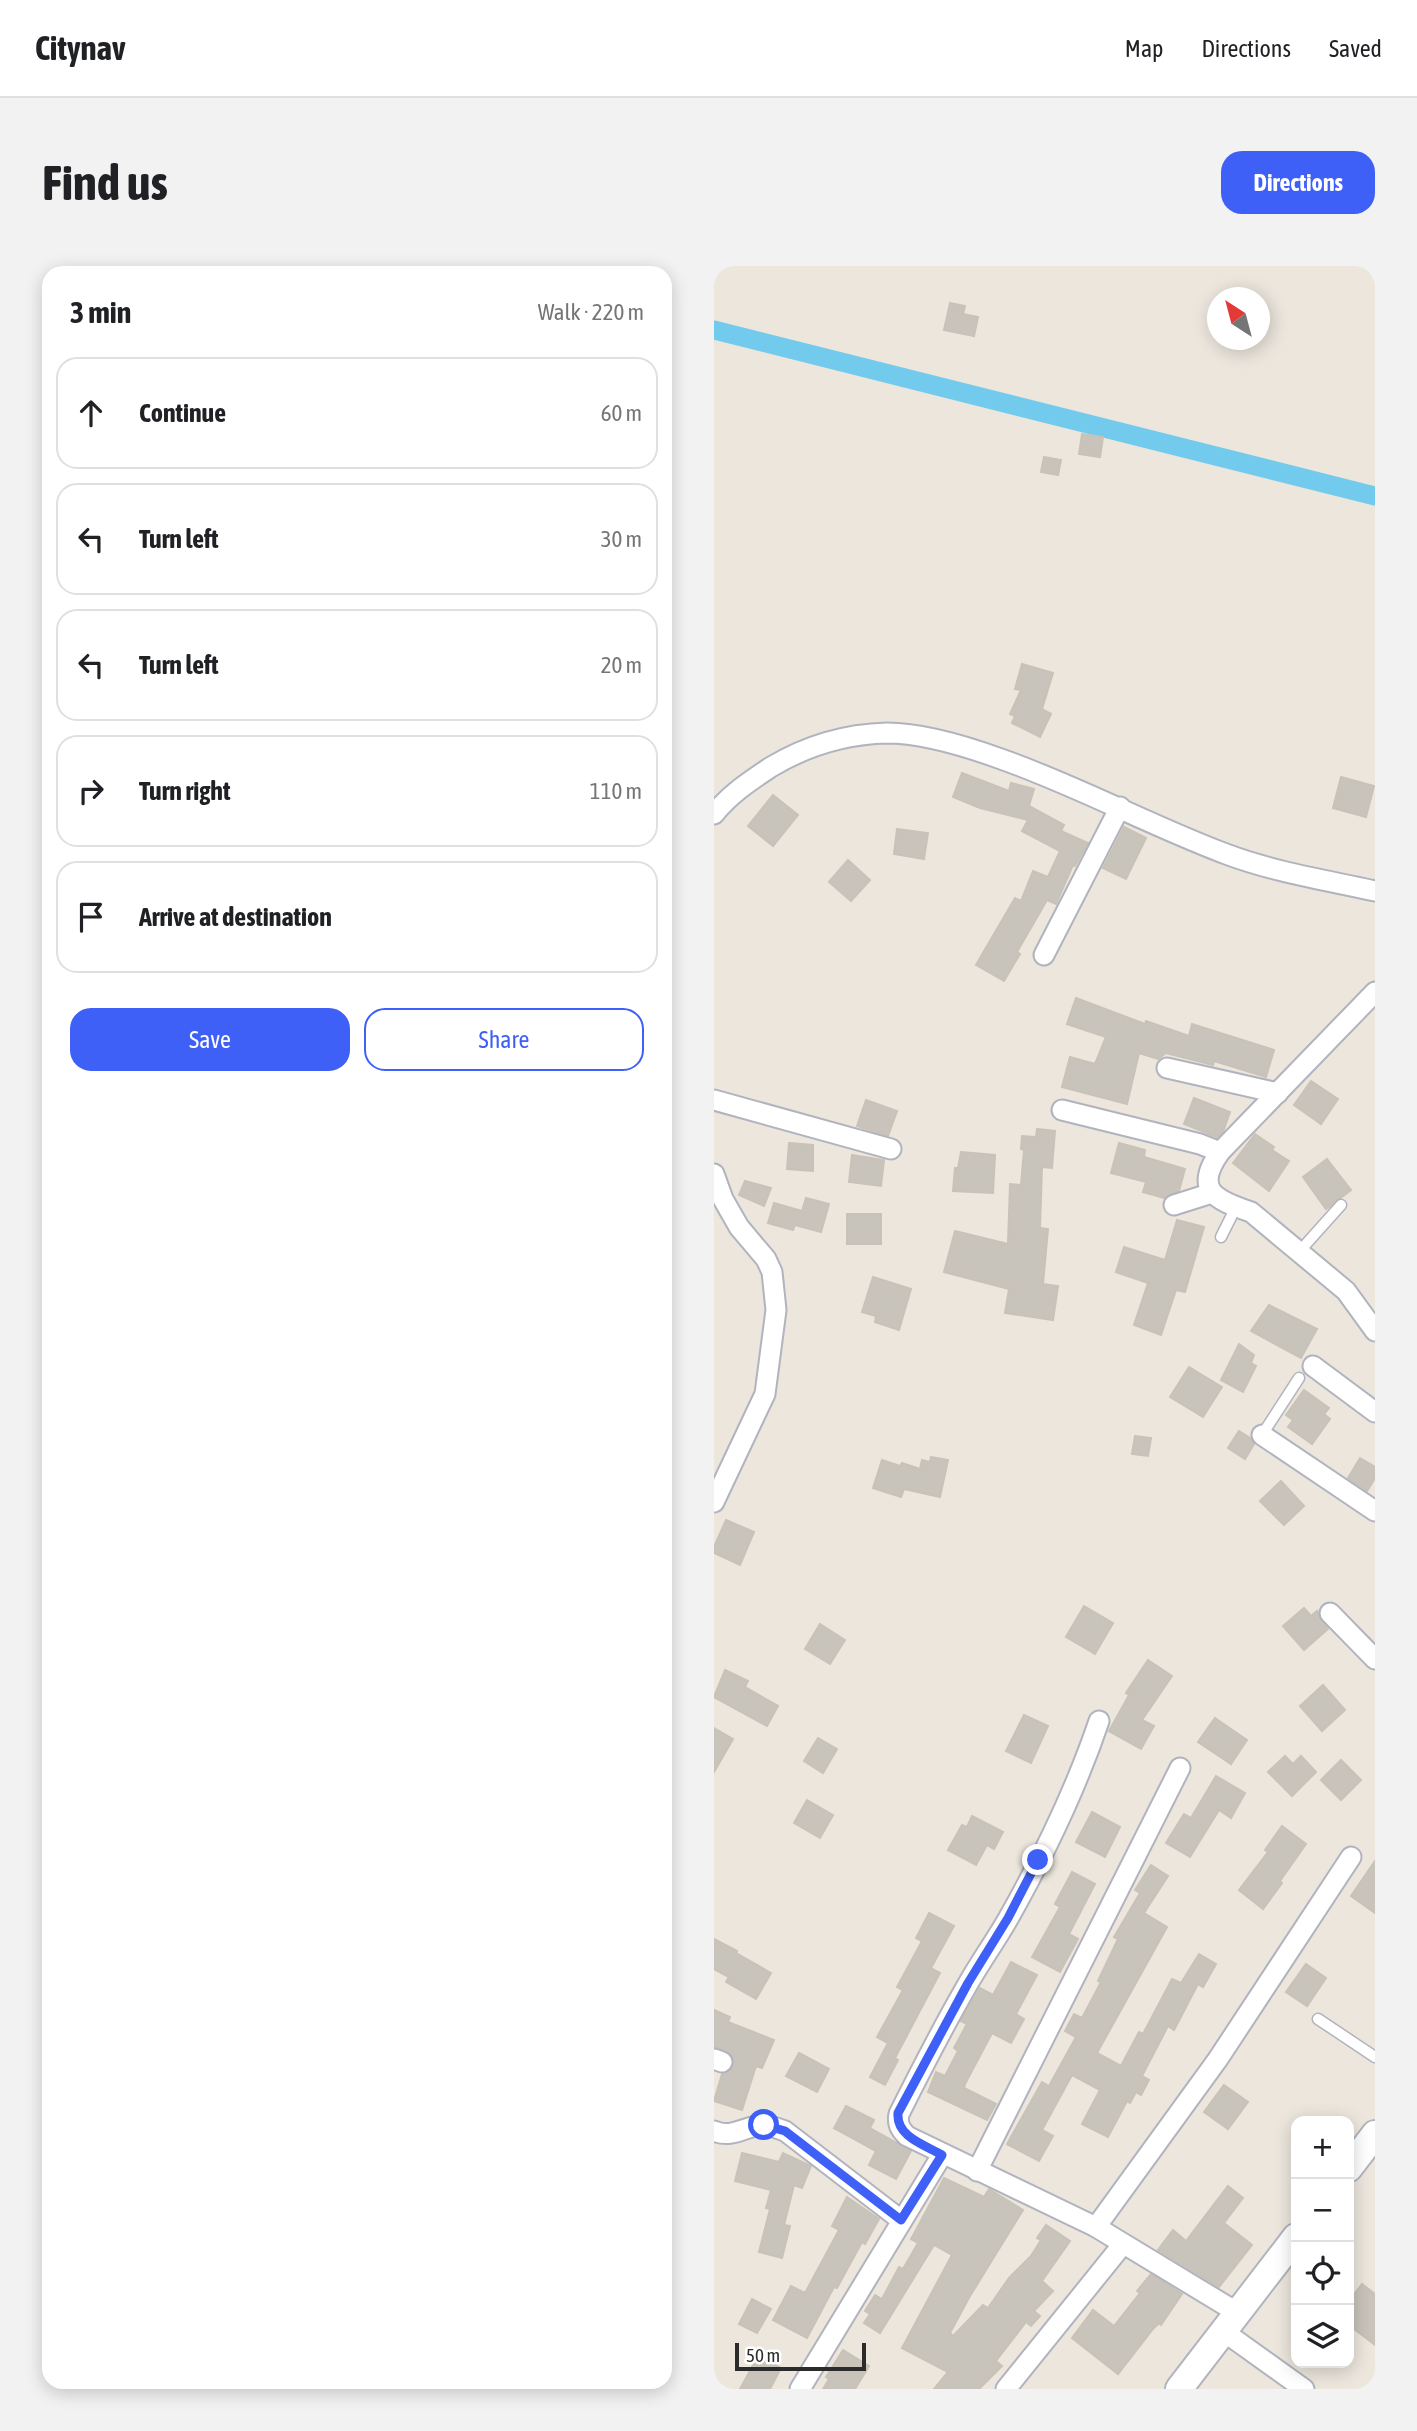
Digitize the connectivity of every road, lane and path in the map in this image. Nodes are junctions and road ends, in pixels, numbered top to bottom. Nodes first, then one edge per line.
1 (1120, 807) junction
2 (714, 814) edge
3 (1375, 891) edge
4 (1044, 955) dead end
5 (1374, 994) edge
6 (1167, 1068) dead end
7 (1278, 1093) junction
8 (714, 1100) edge
9 (1062, 1110) dead end
10 (891, 1149) dead end
11 (1220, 1153) junction
12 (714, 1174) edge
13 (1212, 1193) junction
14 (1174, 1205) dead end
15 (1341, 1205) dead end
16 (1236, 1207) junction
17 (1221, 1237) dead end
18 (1297, 1253) junction
19 (1375, 1331) edge
20 (1306, 1372) joint
21 (1375, 1412) edge
22 (1262, 1434) joint
23 (714, 1502) edge
24 (1375, 1511) edge
25 (1330, 1613) dead end
26 (1375, 1659) edge
27 (1099, 1721) dead end
28 (1180, 1768) dead end
29 (1351, 1857) dead end
30 (1318, 2019) dead end
31 (1375, 2057) edge
32 (714, 2131) edge
33 (1372, 2145) edge
34 (942, 2155) junction
35 (1354, 2163) edge
36 (977, 2171) junction
37 (901, 2220) junction
38 (1096, 2227) junction
39 (1291, 2242) edge
40 (1123, 2244) junction
41 (1231, 2322) junction
42 (800, 2389) edge
43 (1006, 2389) edge
44 (1179, 2389) edge
45 (1304, 2389) edge

1 - 2 street
1 - 3 street
1 - 4 street
5 - 7 street
6 - 7 street
7 - 11 street
8 - 10 street
9 - 11 street
11 - 13 street
12 - 23 street
13 - 14 street
13 - 16 street
15 - 18 lane
16 - 17 lane
16 - 18 street
18 - 19 street
20 - 21 street
20 - 22 lane
22 - 24 street
25 - 26 street
27 - 34 street
28 - 36 street
29 - 38 street
30 - 31 lane
32 - 37 street
33 - 35 main road
34 - 36 street
34 - 37 street
36 - 38 street
37 - 42 street
38 - 40 street
39 - 41 main road
40 - 41 street
40 - 43 street
41 - 44 main road
41 - 45 street

